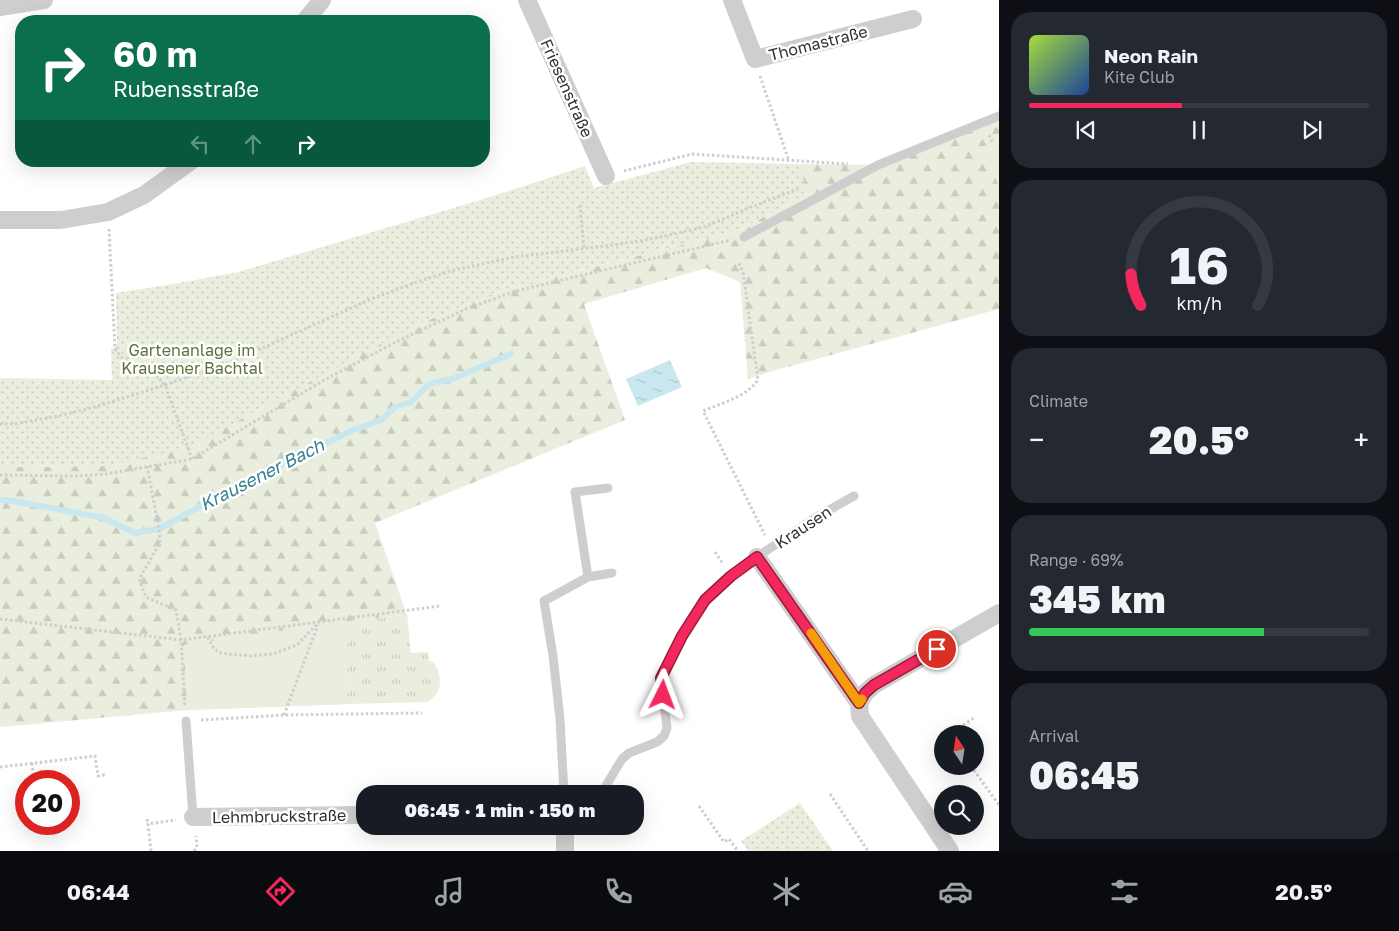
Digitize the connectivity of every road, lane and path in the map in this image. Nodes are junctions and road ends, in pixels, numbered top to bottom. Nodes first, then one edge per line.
1 (44, 0) edge
2 (322, 0) edge
3 (527, 0) edge
4 (733, 0) edge
5 (0, 7) edge
6 (310, 15) edge
7 (913, 19) dead end
8 (759, 74) dead end
9 (999, 116) edge
10 (789, 161) junction
11 (848, 164) dead end
12 (182, 167) edge
13 (606, 176) joint
14 (805, 187) dead end
15 (580, 205) dead end
16 (0, 220) edge
17 (109, 220) dead end
18 (744, 237) joint
19 (584, 249) junction
20 (739, 263) dead end
21 (165, 385) junction
22 (0, 424) edge
23 (192, 459) junction
24 (147, 466) junction
25 (0, 475) edge
26 (608, 488) dead end
27 (854, 496) dead end
28 (764, 552) junction
29 (612, 573) dead end
30 (588, 577) junction
31 (440, 606) dead end
32 (999, 613) edge
33 (0, 619) edge
34 (319, 622) junction
35 (208, 637) junction
36 (181, 640) junction
37 (859, 703) junction
38 (422, 713) dead end
39 (284, 715) junction
40 (975, 717) dead end
41 (186, 721) junction
42 (964, 725) edge
43 (32, 763) junction
44 (0, 767) edge
45 (33, 770) edge
46 (977, 775) edge
47 (105, 778) dead end
48 (564, 785) edge
49 (606, 785) edge
50 (830, 794) dead end
51 (999, 805) edge
52 (699, 806) dead end
53 (356, 815) edge
54 (193, 817) junction
55 (147, 819) dead end
56 (148, 824) junction
57 (565, 835) edge
58 (197, 847) dead end
59 (151, 851) edge
60 (194, 851) edge
61 (566, 851) edge
62 (738, 851) edge
63 (868, 851) edge
64 (950, 851) edge

1 - 5 street
2 - 6 street
3 - 13 street, Friesenstraße
4 - 7 street, Thomastraße
8 - 10 path
9 - 18 lane
10 - 11 path
10 - 13 path
12 - 16 street
14 - 19 path
15 - 19 path
17 - 21 path
18 - 23 path
19 - 21 path
20 - 28 path
21 - 22 path
21 - 23 path
23 - 24 path
24 - 25 path
24 - 36 path
26 - 30 lane
27 - 28 lane, Krausen
28 - 37 street
28 - 49 lane, Krausen
29 - 30 lane
30 - 48 lane
31 - 34 path
32 - 37 street
33 - 36 path
34 - 35 path
34 - 35 path
34 - 39 path
35 - 36 path
36 - 41 path
37 - 64 street
38 - 39 path
39 - 41 path
40 - 42 path
41 - 54 lane
43 - 44 path
43 - 45 path
43 - 47 path
46 - 51 path
50 - 63 path
52 - 62 path
53 - 54 street, Lehmbruckstraße
54 - 56 path
55 - 56 path
56 - 59 path
57 - 61 street
58 - 60 path

